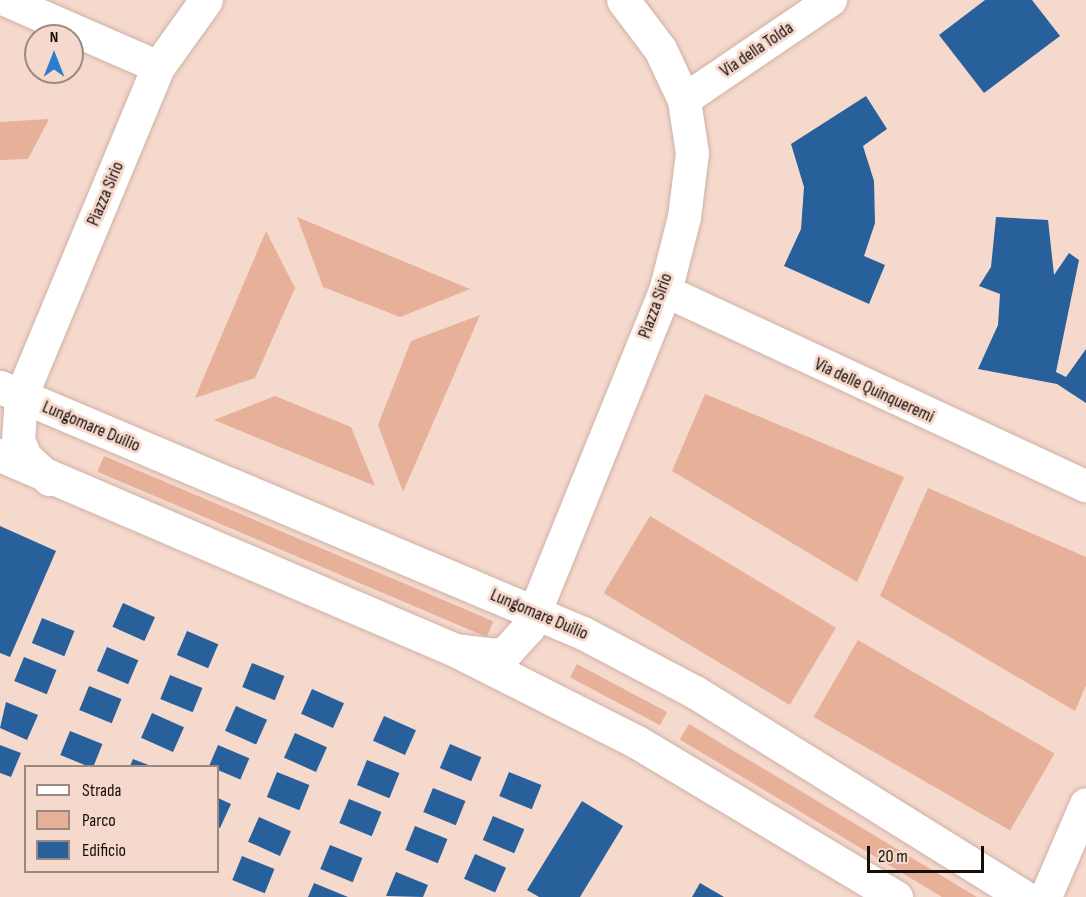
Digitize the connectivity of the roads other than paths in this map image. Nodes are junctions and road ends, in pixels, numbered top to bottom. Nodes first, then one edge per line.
1 (5, 0) edge
2 (206, 0) edge
3 (623, 0) edge
4 (831, 0) edge
5 (158, 67) junction
6 (684, 100) junction
7 (664, 291) junction
8 (10, 392) edge
9 (0, 455) edge
10 (49, 479) junction
11 (1086, 486) edge
12 (535, 613) junction
13 (455, 650) junction
14 (1086, 804) edge
15 (896, 897) edge
16 (1024, 897) edge
17 (1046, 897) edge

1 - 5 street
2 - 5 main road, Piazza Sirio
3 - 6 main road, Piazza Sirio
4 - 6 street, Via della Tolda
5 - 8 main road, Piazza Sirio
6 - 7 main road, Piazza Sirio
7 - 11 street, Via delle Quinqueremi
7 - 12 main road, Piazza Sirio
8 - 10 main road, Piazza Sirio
8 - 12 main road, Lungomare Duilio
9 - 10 main road
10 - 13 main road
12 - 13 main road, Piazza Sirio
12 - 16 main road, Lungomare Duilio
13 - 15 main road
14 - 17 street

